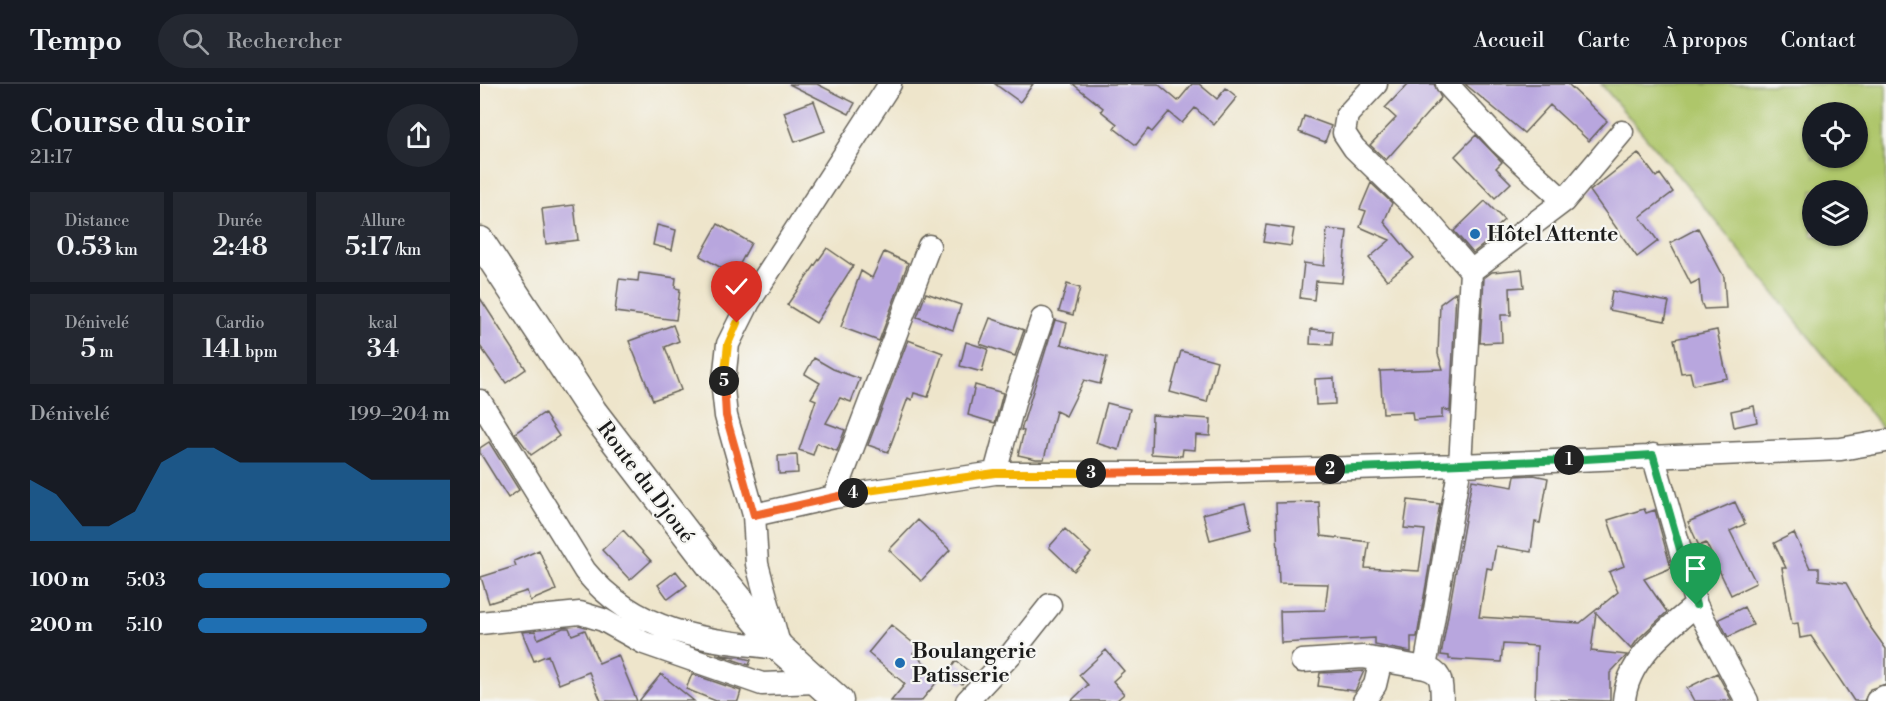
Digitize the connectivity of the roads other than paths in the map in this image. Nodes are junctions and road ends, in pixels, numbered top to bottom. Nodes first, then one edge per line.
1 (890, 84) edge
2 (1376, 84) edge
3 (1447, 84) edge
4 (1622, 132) dead end
5 (1564, 201) junction
6 (480, 241) edge
7 (929, 246) dead end
8 (1471, 271) junction
9 (1042, 319) dead end
10 (480, 401) edge
11 (1886, 441) edge
12 (1653, 455) junction
13 (1460, 465) junction
14 (995, 473) junction
15 (834, 497) junction
16 (754, 515) junction
17 (1050, 604) dead end
18 (1696, 605) junction
19 (480, 623) edge
20 (780, 648) junction
21 (1381, 660) junction
22 (1302, 661) dead end
23 (1425, 668) junction
24 (816, 682) junction
25 (839, 701) edge
26 (967, 701) edge
27 (1364, 701) edge
28 (1442, 701) edge
29 (1624, 701) edge
30 (1748, 701) edge

1 - 16 street
2 - 8 street
3 - 5 street
4 - 5 street
5 - 8 street
6 - 20 main road, Route du Djoué
7 - 15 street
8 - 13 street
9 - 14 street
10 - 20 street
11 - 12 street
12 - 13 street
12 - 18 street
13 - 14 street
13 - 23 street
14 - 15 street
15 - 16 street
16 - 20 street
17 - 26 street
18 - 29 street
18 - 30 street
19 - 24 street
20 - 24 main road, Route du Djoué
21 - 22 street
21 - 23 street
21 - 27 street
23 - 28 street
24 - 25 main road, Route du Djoué

